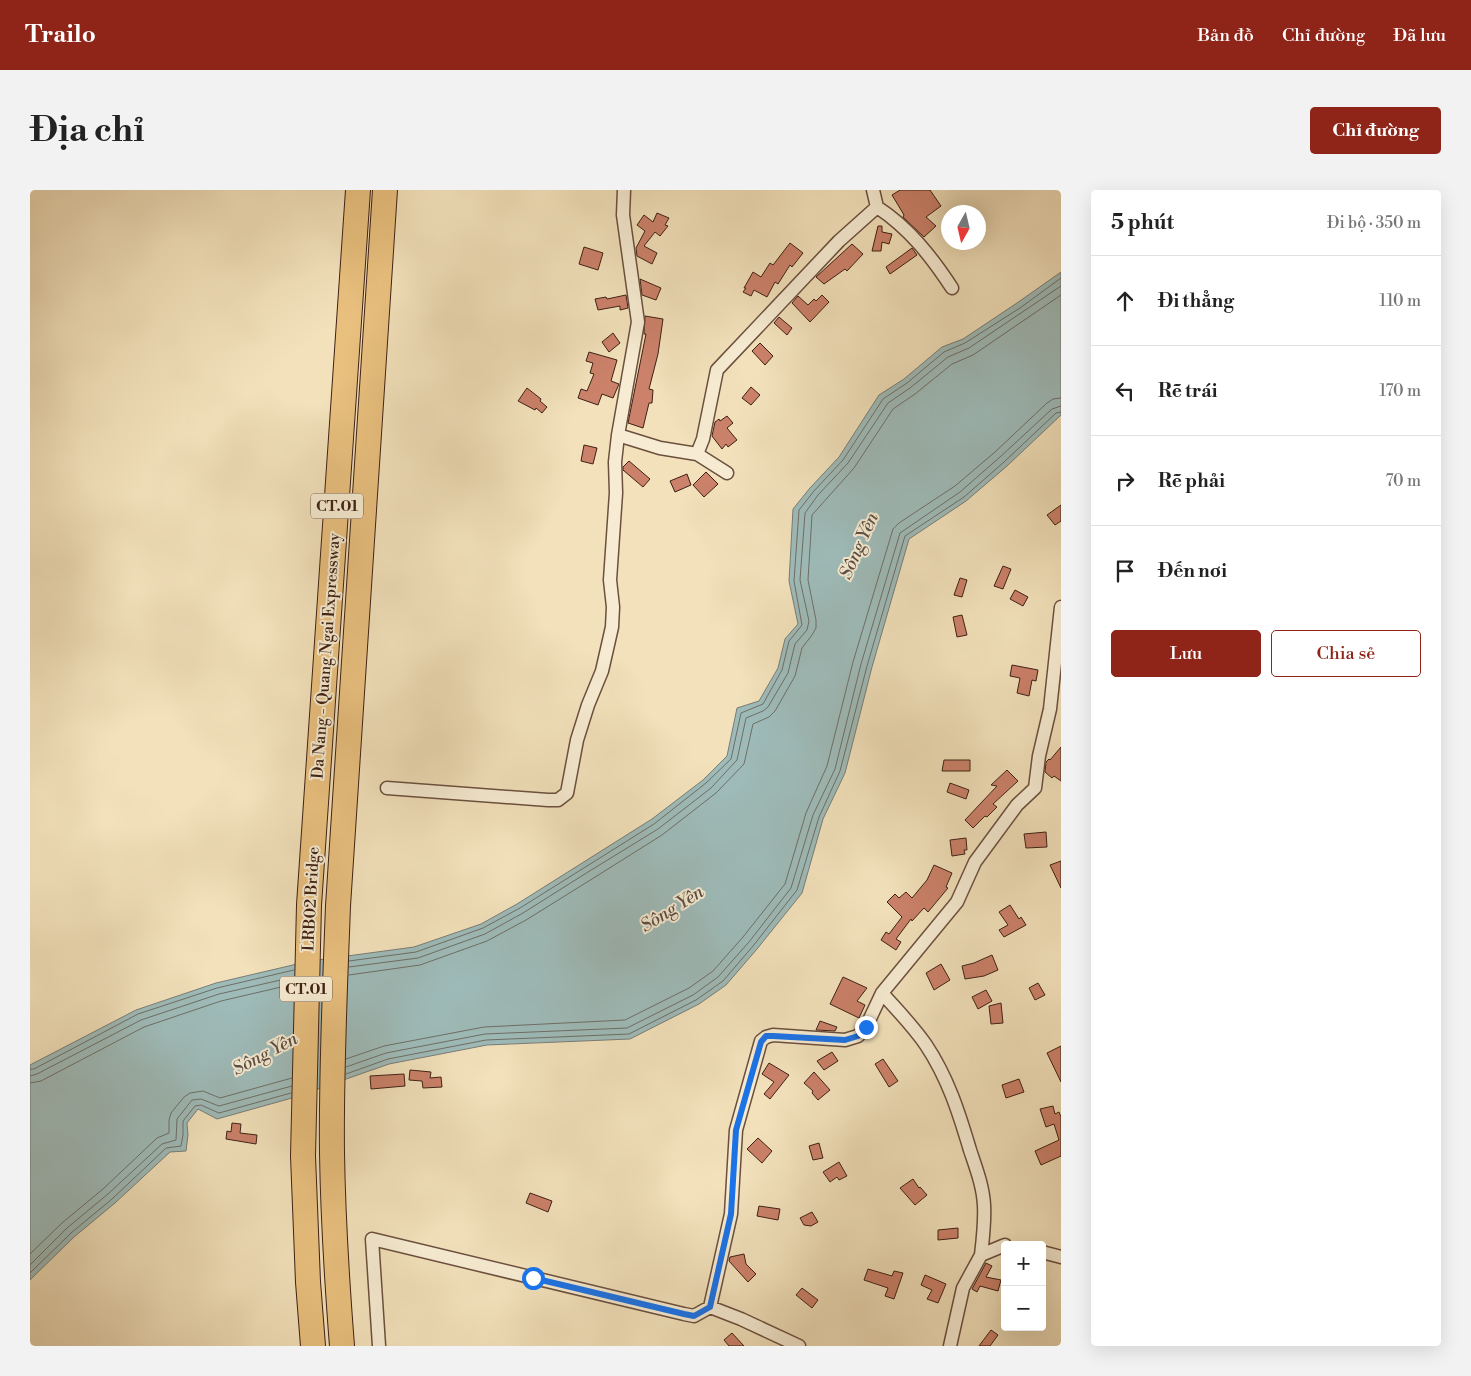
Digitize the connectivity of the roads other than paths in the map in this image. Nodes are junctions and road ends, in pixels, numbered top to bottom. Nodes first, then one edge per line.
1 (358, 190) edge
2 (385, 190) edge
3 (624, 190) edge
4 (873, 190) edge
5 (878, 207) junction
6 (952, 288) dead end
7 (618, 435) junction
8 (697, 454) junction
9 (727, 472) dead end
10 (1061, 607) edge
11 (387, 788) dead end
12 (345, 819) joint
13 (315, 822) joint
14 (882, 993) junction
15 (1001, 1247) edge
16 (1046, 1253) edge
17 (981, 1255) junction
18 (1061, 1257) edge
19 (710, 1307) junction
20 (313, 1346) edge
21 (342, 1346) edge
22 (379, 1346) edge
23 (799, 1346) edge
24 (950, 1346) edge

1 - 13 highway, Da Nang - Quang Ngai Expressway / CT.01
2 - 12 highway, Da Nang - Quang Ngai Expressway / CT.01
3 - 7 street
4 - 5 street
5 - 6 street
5 - 8 street
7 - 8 street
7 - 11 street
8 - 9 street
10 - 14 street
12 - 21 highway, LRB02 Bridge / CT.01
13 - 20 highway, LRB02 Bridge / CT.01
14 - 17 street
14 - 19 street
15 - 17 street
16 - 18 street
17 - 24 street
19 - 22 street
19 - 23 street

